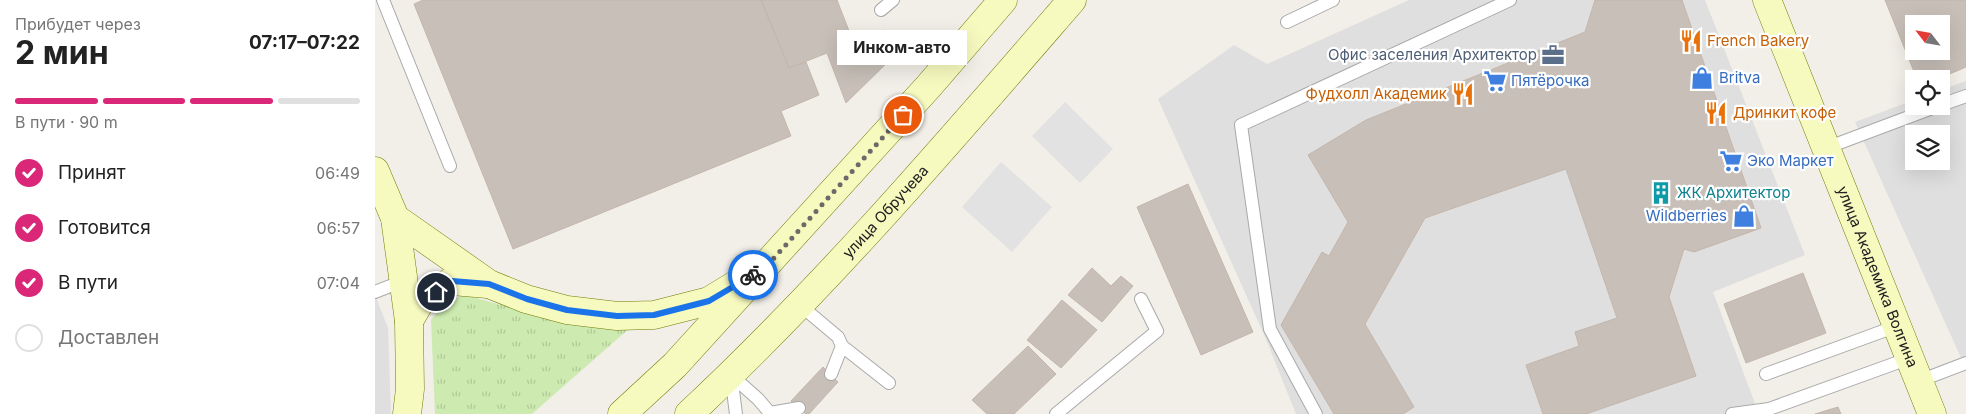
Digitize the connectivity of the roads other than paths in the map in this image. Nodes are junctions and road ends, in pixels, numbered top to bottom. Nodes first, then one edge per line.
1 (383, 0) edge
2 (893, 0) edge
3 (1003, 0) edge
4 (1072, 0) edge
5 (1333, 0) edge
6 (1510, 0) edge
7 (1767, 0) edge
8 (881, 10) dead end
9 (1287, 22) dead end
10 (1966, 96) edge
11 (1950, 102) edge
12 (1916, 115) edge
13 (1826, 148) junction
14 (450, 166) dead end
15 (375, 171) edge
16 (395, 218) junction
17 (765, 268) junction
18 (403, 281) junction
19 (489, 284) junction
20 (375, 292) edge
21 (1141, 298) dead end
22 (800, 305) junction
23 (409, 321) junction
24 (1897, 326) junction
25 (842, 346) junction
26 (1966, 363) edge
27 (1914, 369) junction
28 (831, 374) dead end
29 (1767, 374) dead end
30 (731, 375) junction
31 (889, 383) dead end
32 (799, 408) dead end
33 (407, 414) edge
34 (622, 414) edge
35 (689, 414) edge
36 (736, 414) edge
37 (1056, 414) edge
38 (1316, 414) edge
39 (1732, 414) edge
40 (1932, 414) edge

1 - 14 lane
2 - 8 lane
3 - 17 street
4 - 22 street, улица Обручева
5 - 9 lane
6 - 38 lane
7 - 13 street, улица Академика Волгина
10 - 11 lane
12 - 13 lane
13 - 24 street, улица Академика Волгина
15 - 16 street
16 - 18 street
16 - 19 street
17 - 19 street
17 - 34 street
18 - 20 lane
18 - 23 street
19 - 23 street
21 - 37 lane
22 - 25 lane
22 - 30 street, улица Обручева
23 - 33 street
24 - 27 street, улица Академика Волгина
24 - 29 lane
25 - 28 lane
25 - 31 lane
26 - 27 lane
27 - 39 lane
27 - 40 street, улица Академика Волгина
30 - 32 lane
30 - 35 street, улица Обручева
30 - 36 lane

